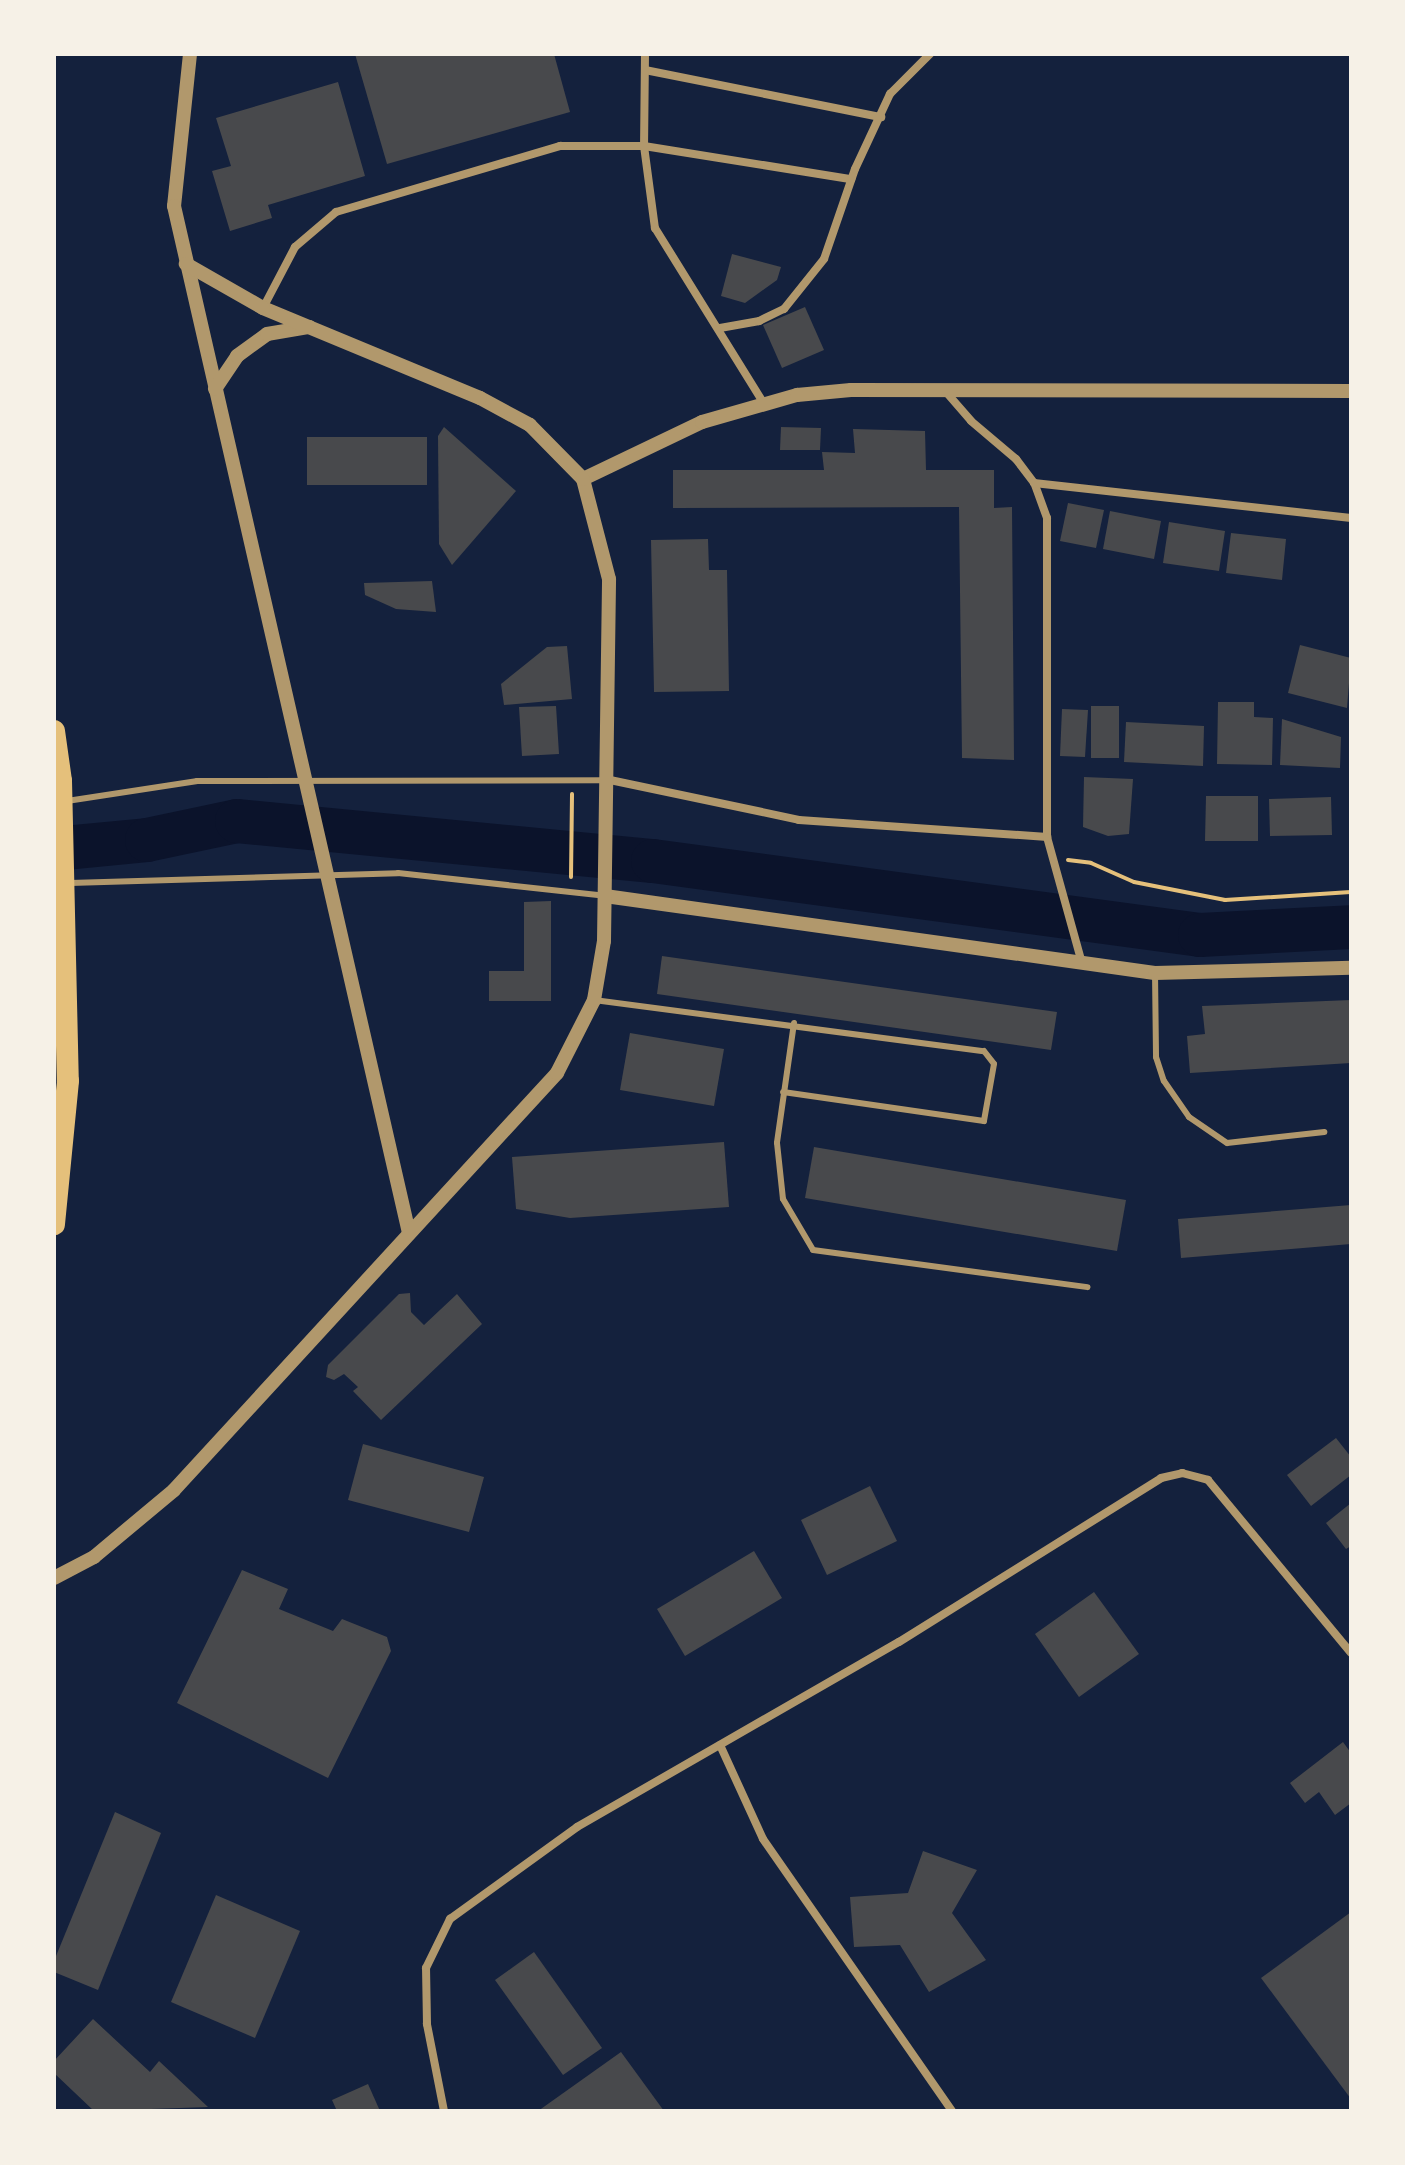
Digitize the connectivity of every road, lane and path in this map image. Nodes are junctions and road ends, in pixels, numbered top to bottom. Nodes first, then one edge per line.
1 (190, 54) edge
2 (645, 54) edge
3 (930, 54) edge
4 (645, 70) junction
5 (881, 117) junction
6 (644, 146) junction
7 (851, 179) junction
8 (186, 264) junction
9 (263, 308) junction
10 (310, 327) junction
11 (720, 328) junction
12 (215, 389) junction
13 (1351, 391) edge
14 (946, 392) junction
15 (764, 404) junction
16 (583, 479) junction
17 (1034, 483) junction
18 (1351, 518) edge
19 (54, 731) edge
20 (610, 780) junction
21 (57, 792) edge
22 (572, 794) dead end
23 (1047, 837) junction
24 (54, 884) edge
25 (571, 888) dead end
26 (605, 896) junction
27 (1082, 963) junction
28 (1351, 968) edge
29 (1155, 973) junction
30 (594, 1000) junction
31 (794, 1023) junction
32 (783, 1092) junction
33 (1324, 1132) dead end
34 (54, 1224) edge
35 (409, 1233) junction
36 (1088, 1287) dead end
37 (54, 1578) edge
38 (1351, 1653) edge
39 (720, 1745) junction
40 (444, 2111) edge
41 (952, 2111) edge

1 - 8 street
2 - 4 street
3 - 5 street
4 - 5 street
4 - 6 street
5 - 7 street
6 - 7 street
6 - 9 street
6 - 11 street
7 - 11 street
8 - 9 street
8 - 12 street
9 - 10 street
10 - 12 street
10 - 16 street
11 - 15 street
12 - 35 street
13 - 14 street
14 - 15 street
14 - 17 street
15 - 16 street
16 - 20 street
17 - 18 street
17 - 23 street
19 - 21 highway
20 - 21 lane
20 - 23 street
20 - 26 street
21 - 34 highway
22 - 25 path
23 - 27 street
24 - 26 lane
26 - 27 street
26 - 30 street
27 - 29 street
28 - 29 street
29 - 33 lane
30 - 31 lane
30 - 35 street
31 - 32 lane
31 - 32 lane
32 - 36 lane
35 - 37 street
38 - 39 street
39 - 40 street
39 - 41 street

